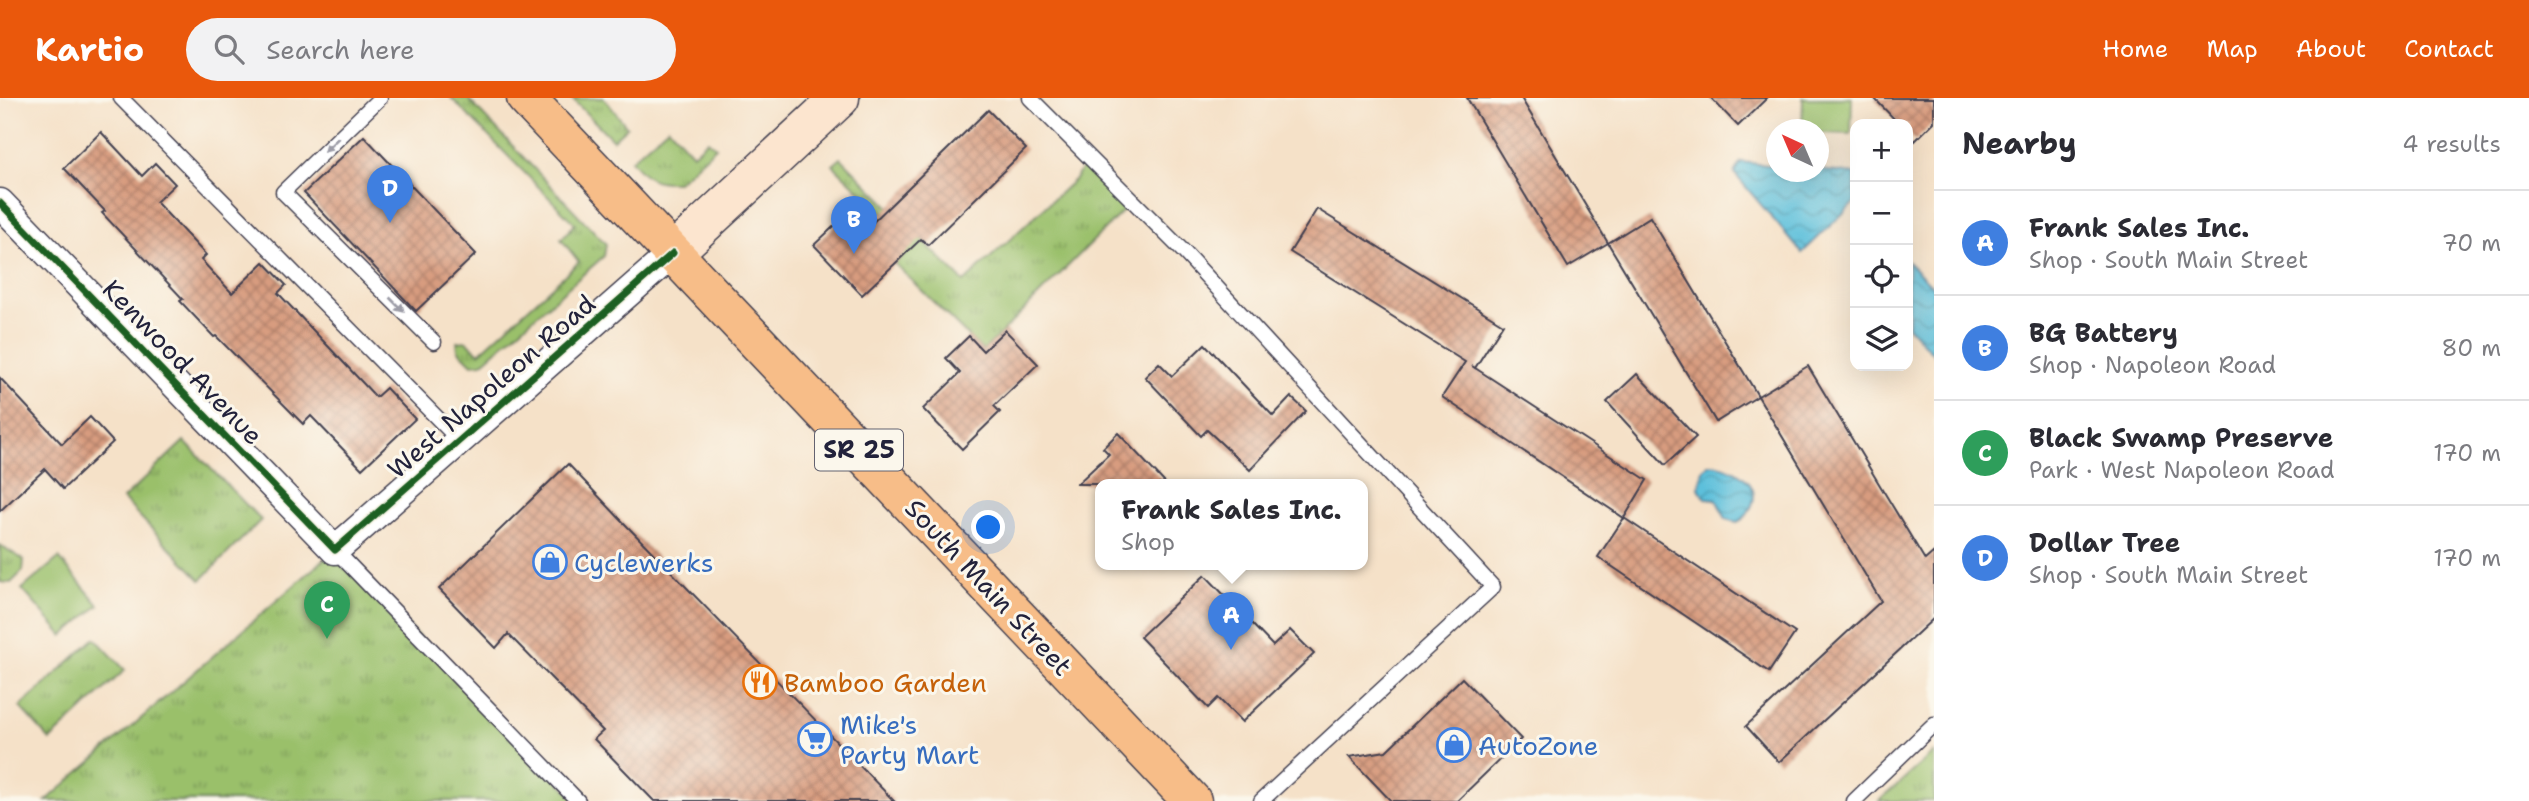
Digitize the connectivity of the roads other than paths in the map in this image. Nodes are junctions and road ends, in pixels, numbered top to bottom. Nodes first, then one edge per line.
1 (121, 98) edge
2 (380, 98) edge
3 (526, 98) edge
4 (840, 98) edge
5 (1030, 98) edge
6 (0, 203) edge
7 (673, 253) junction
8 (434, 342) dead end
9 (460, 441) junction
10 (335, 550) junction
11 (1934, 724) edge
12 (578, 801) edge
13 (1192, 801) edge
14 (1261, 801) edge
15 (1854, 801) edge

1 - 9 lane
2 -> 8 lane
3 - 7 main road, South Main Street / SR 25
4 - 7 main road
5 - 14 lane
6 - 10 street, Kenwood Avenue
7 - 9 street, West Napoleon Road
7 - 13 main road, South Main Street / SR 25
9 - 10 street, West Napoleon Road
10 - 12 lane, Kenwood Avenue
11 - 15 lane

